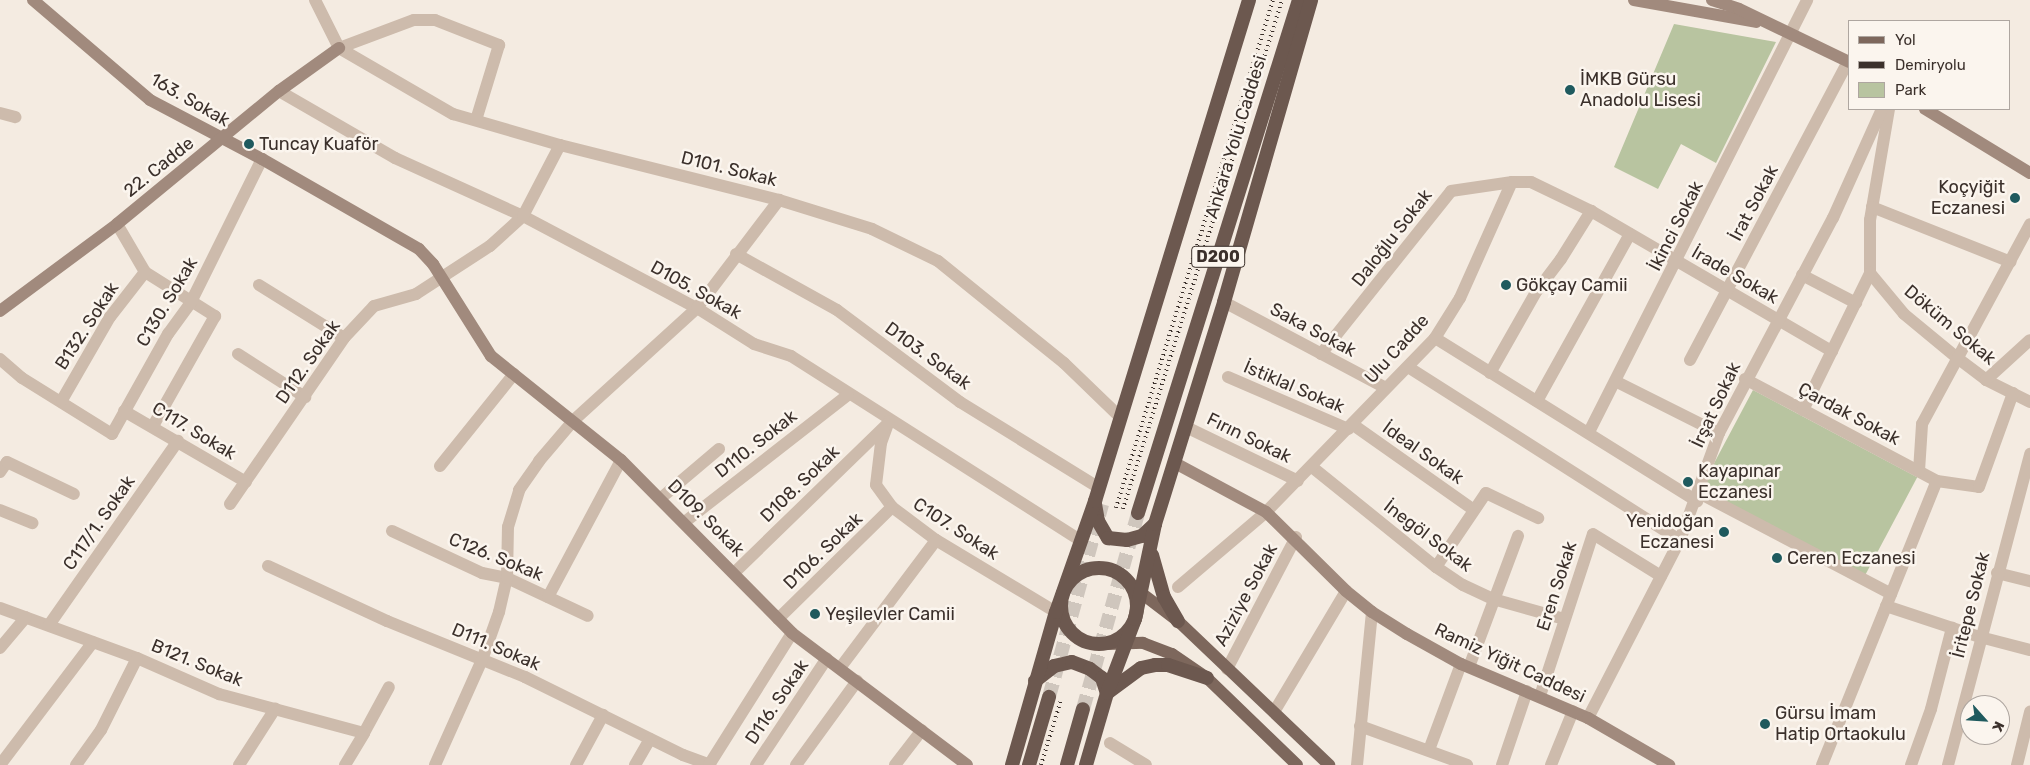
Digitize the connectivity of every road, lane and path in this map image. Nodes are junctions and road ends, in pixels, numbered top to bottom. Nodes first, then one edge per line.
1 (33, 0) edge
2 (315, 0) edge
3 (1249, 0) edge
4 (1258, 0) edge
5 (1299, 0) edge
6 (1311, 0) edge
7 (1634, 0) edge
8 (1712, 0) edge
9 (1807, 0) edge
10 (1771, 24) junction
11 (1791, 33) junction
12 (339, 48) junction
13 (1848, 62) edge
14 (1848, 64) edge
15 (279, 91) junction
16 (1882, 110) edge
17 (1889, 110) edge
18 (1927, 110) edge
19 (0, 113) edge
20 (15, 117) dead end
21 (476, 120) junction
22 (221, 139) junction
23 (560, 145) junction
24 (262, 159) junction
25 (2030, 173) edge
26 (1512, 182) junction
27 (779, 200) junction
28 (1872, 207) junction
29 (1591, 211) junction
30 (523, 216) junction
31 (117, 224) junction
32 (2030, 224) edge
33 (1630, 234) junction
34 (736, 254) junction
35 (1678, 262) junction
36 (2011, 262) junction
37 (144, 272) junction
38 (1870, 273) junction
39 (1802, 275) junction
40 (440, 278) junction
41 (259, 285) dead end
42 (1726, 291) junction
43 (191, 302) junction
44 (1224, 302) junction
45 (1856, 302) junction
46 (697, 308) junction
47 (0, 311) edge
48 (1778, 320) junction
49 (344, 338) junction
50 (1435, 338) junction
51 (2030, 340) edge
52 (1832, 351) junction
53 (238, 354) dead end
54 (1321, 354) junction
55 (1956, 358) junction
56 (0, 359) edge
57 (1690, 360) dead end
58 (1408, 367) junction
59 (1490, 373) junction
60 (514, 374) junction
61 (1228, 377) dead end
62 (1745, 379) junction
63 (1986, 380) junction
64 (1617, 382) junction
65 (1386, 388) junction
66 (848, 394) junction
67 (2013, 394) junction
68 (305, 397) junction
69 (62, 400) junction
70 (1537, 401) junction
71 (2030, 402) edge
72 (1803, 410) junction
73 (124, 411) junction
74 (1120, 417) junction
75 (574, 420) junction
76 (890, 421) junction
77 (153, 426) junction
78 (1350, 426) junction
79 (1186, 427) junction
80 (1590, 432) junction
81 (1718, 433) junction
82 (178, 441) junction
83 (720, 449) dead end
84 (2030, 454) edge
85 (621, 460) junction
86 (1175, 463) junction
87 (440, 466) dead end
88 (1312, 467) junction
89 (1919, 471) junction
90 (0, 472) edge
91 (1937, 480) junction
92 (1298, 481) junction
93 (246, 482) junction
94 (74, 494) dead end
95 (1698, 497) junction
96 (661, 498) junction
97 (1099, 498) junction
98 (230, 504) dead end
99 (892, 507) junction
100 (0, 510) edge
101 (1474, 510) junction
102 (1266, 512) junction
103 (1138, 513) tunnel mouth
104 (1538, 518) dead end
105 (686, 522) junction
106 (32, 523) dead end
107 (1155, 524) junction
108 (392, 531) dead end
109 (1518, 536) dead end
110 (1296, 537) junction
111 (936, 540) junction
112 (1680, 540) junction
113 (1081, 541) junction
114 (1150, 549) junction
115 (268, 566) dead end
116 (1436, 567) junction
117 (735, 572) junction
118 (1997, 573) junction
119 (1661, 576) junction
120 (507, 578) junction
121 (2030, 581) edge
122 (1178, 587) dead end
123 (1138, 589) junction
124 (1346, 590) junction
125 (1062, 594) junction
126 (548, 597) junction
127 (1493, 599) junction
128 (1889, 600) junction
129 (0, 608) edge
130 (1056, 612) junction
131 (1372, 612) junction
132 (588, 616) dead end
133 (26, 617) junction
134 (778, 619) junction
135 (1135, 619) junction
136 (1564, 619) junction
137 (1178, 621) junction
138 (49, 625) junction
139 (1952, 628) junction
140 (792, 632) junction
141 (1980, 638) junction
142 (93, 642) junction
143 (1126, 643) junction
144 (1107, 644) junction
145 (0, 648) edge
146 (2030, 650) edge
147 (137, 658) junction
148 (827, 658) junction
149 (482, 660) junction
150 (1465, 665) junction
151 (840, 668) junction
152 (1227, 669) junction
153 (1207, 678) junction
154 (1035, 680) junction
155 (857, 681) junction
156 (389, 687) dead end
157 (1527, 691) junction
158 (1107, 692) junction
159 (1540, 696) junction
160 (1049, 697) tunnel mouth
161 (275, 709) junction
162 (1083, 709) tunnel mouth
163 (1573, 711) junction
164 (1274, 712) junction
165 (603, 715) junction
166 (1588, 718) junction
167 (2029, 719) edge
168 (1360, 726) junction
169 (922, 730) junction
170 (364, 732) junction
171 (650, 739) junction
172 (1110, 743) dead end
173 (1429, 750) junction
174 (0, 765) edge
175 (76, 765) edge
176 (239, 765) edge
177 (345, 765) edge
178 (435, 765) edge
179 (576, 765) edge
180 (635, 765) edge
181 (709, 765) edge
182 (756, 765) edge
183 (796, 765) edge
184 (895, 765) edge
185 (967, 765) edge
186 (1012, 765) edge
187 (1029, 765) edge
188 (1067, 765) edge
189 (1086, 765) edge
190 (1146, 765) edge
191 (1297, 765) edge
192 (1329, 765) edge
193 (1357, 765) edge
194 (1467, 765) edge
195 (1502, 765) edge
196 (1551, 765) edge
197 (1669, 765) edge
198 (1822, 765) edge
199 (1911, 765) edge
200 (1948, 765) edge
201 (2017, 765) edge

1 - 22 main road, 163. Sokak
2 - 12 street
3 - 74 highway
4 - 97 highway, Ankara Yolu Caddesi / D200
5 - 103 highway, Ankara Yolu Caddesi / D200
6 - 44 highway
7 - 10 main road
8 - 10 main road
9 - 11 street, İkinci Sokak
10 - 11 main road
11 - 13 main road
11 - 35 street, İkinci Sokak
12 - 15 main road, 22. Cadde
12 - 21 street, D101. Sokak
12 - 21 street
14 - 42 street, İrat Sokak
15 - 22 main road, 22. Cadde
15 - 30 street, D105. Sokak
16 - 39 street, İrşat Sokak
17 - 28 street
18 - 25 main road
19 - 20 street
21 - 23 street, D101. Sokak
22 - 24 main road, 163. Sokak
22 - 31 main road, 22. Cadde
23 - 27 street, D101. Sokak
23 - 30 street, D112. Sokak
24 - 40 main road, 163. Sokak
24 - 43 street, C130. Sokak
26 - 29 street, İrade Sokak
26 - 50 street, Ulu Cadde
26 - 54 street, Daloğlu Sokak
27 - 34 street
27 - 74 street, D101. Sokak
28 - 36 street
28 - 38 street
29 - 33 street, İrade Sokak
29 - 59 street
30 - 40 street, D112. Sokak
30 - 46 street, D105. Sokak
31 - 37 street
31 - 47 main road, 22. Cadde
32 - 36 street
33 - 35 street, İrade Sokak
33 - 70 street
34 - 46 street
34 - 97 street, D103. Sokak
35 - 42 street, İrade Sokak
35 - 64 street, İkinci Sokak
36 - 55 street
37 - 43 street
37 - 69 street, B132. Sokak
38 - 45 street
38 - 55 street, Döküm Sokak
39 - 45 street
39 - 48 street, İrşat Sokak
40 - 49 street, D112. Sokak
40 - 60 main road, D109. Sokak
41 - 49 street
42 - 48 street, İrade Sokak
42 - 57 street, İrat Sokak
43 - 73 street, C130. Sokak
43 - 77 street
44 - 54 street, Saka Sokak
44 - 79 highway
45 - 52 street
46 - 66 street, D105. Sokak
46 - 75 street
48 - 52 street, İrade Sokak
48 - 62 street, İrşat Sokak
49 - 68 street, D112. Sokak
50 - 58 street, Ulu Cadde
50 - 59 street
51 - 63 street
52 - 72 street
53 - 68 street
54 - 65 street, Saka Sokak
55 - 63 street, Döküm Sokak
55 - 89 street
56 - 69 street
58 - 65 street, Ulu Cadde
58 - 112 street
59 - 70 street
60 - 75 main road, D109. Sokak
60 - 87 street
61 - 78 street, İstiklal Sokak
62 - 72 street, Çardak Sokak
62 - 81 street, İrşat Sokak
63 - 67 street, Döküm Sokak
64 - 80 street, İkinci Sokak
64 - 81 street
65 - 78 street, Ulu Cadde
66 - 76 street, D105. Sokak
66 - 105 street, D110. Sokak
67 - 71 street, Döküm Sokak
67 - 91 street, Çardak Sokak
68 - 93 street, D112. Sokak
69 - 73 street, C130. Sokak
70 - 80 street
72 - 89 street, Çardak Sokak
73 - 77 street, C117. Sokak
74 - 97 highway
75 - 85 main road, D109. Sokak
75 - 120 street
76 - 99 street, C107. Sokak
76 - 113 street, D105. Sokak
76 - 117 street, D108. Sokak
77 - 82 street, C117. Sokak
78 - 88 street, Ulu Cadde
78 - 101 street, İdeal Sokak
79 - 86 highway
79 - 92 street, Fırın Sokak
80 - 95 street
81 - 95 street, İrşat Sokak
82 - 93 street, C117. Sokak
82 - 138 street, C117/1. Sokak
83 - 96 street
84 - 118 street, İritepe Sokak
85 - 96 main road, D109. Sokak
85 - 126 street
86 - 102 main road, Ramiz Yiğit Caddesi
86 - 107 highway
88 - 92 street, Ulu Cadde
88 - 116 street, İnegöl Sokak
89 - 91 street, Çardak Sokak
90 - 94 street
91 - 128 street
92 - 102 street, Ulu Cadde
93 - 98 street, D112. Sokak
95 - 112 street, İrşat Sokak
95 - 128 street
96 - 105 main road, D109. Sokak
97 - 107 highway
97 - 113 highway
99 - 111 street, C107. Sokak
99 - 134 street, D106. Sokak
100 - 106 street
101 - 104 street
101 - 116 street
102 - 110 main road, Ramiz Yiğit Caddesi
102 - 122 street, Ulu Cadde
105 - 117 main road, D109. Sokak
107 - 114 highway
108 - 120 street, C126. Sokak
109 - 127 street
110 - 124 main road, Ramiz Yiğit Caddesi
110 - 152 street, Aziziye Sokak
111 - 130 street, C107. Sokak
111 - 151 street
112 - 119 street, İrşat Sokak
113 - 125 highway
114 - 123 highway
114 - 137 highway
115 - 149 street, D111. Sokak
116 - 127 street, İnegöl Sokak
117 - 134 main road, D109. Sokak
118 - 121 street
118 - 141 street, İritepe Sokak
119 - 136 street, Eren Sokak
119 - 166 street, İrşat Sokak
120 - 126 street, C126. Sokak
120 - 149 street
123 - 125 highway
123 - 135 highway
123 - 137 main road
124 - 131 main road, Ramiz Yiğit Caddesi
124 - 164 street
125 - 130 highway
125 - 144 highway
126 - 132 street, C126. Sokak
127 - 136 street, İnegöl Sokak
127 - 150 street
128 - 139 street
128 - 198 street
129 - 133 street, B121. Sokak
130 - 154 highway
131 - 150 main road, Ramiz Yiğit Caddesi
131 - 168 street
133 - 138 street, B121. Sokak
133 - 145 street
134 - 140 main road, D109. Sokak
135 - 143 highway
135 - 144 highway
136 - 159 street, Eren Sokak
137 - 152 main road
138 - 142 street, B121. Sokak
139 - 141 street
139 - 199 street
140 - 148 main road, D109. Sokak
140 - 181 street
141 - 146 street
141 - 200 street, İritepe Sokak
142 - 147 street, B121. Sokak
142 - 174 street
143 - 144 main road
143 - 153 main road
143 - 158 highway
147 - 161 street, B121. Sokak
147 - 175 street
148 - 151 main road, D109. Sokak
148 - 182 street, D116. Sokak
149 - 165 street, D111. Sokak
149 - 178 street
150 - 157 main road, Ramiz Yiğit Caddesi
150 - 173 street
151 - 155 main road, D109. Sokak
152 - 164 main road
153 - 158 highway
153 - 191 main road
154 - 158 highway
154 - 186 highway
155 - 169 main road, D109. Sokak
155 - 183 street
156 - 170 street
157 - 159 main road, Ramiz Yiğit Caddesi
157 - 195 street
158 - 189 highway
159 - 163 main road, Ramiz Yiğit Caddesi
160 - 187 highway
161 - 170 street, B121. Sokak
161 - 176 street
162 - 188 highway
163 - 166 main road, Ramiz Yiğit Caddesi
163 - 196 street
164 - 192 main road
165 - 171 street, D111. Sokak
165 - 179 street
166 - 197 main road, Ramiz Yiğit Caddesi
167 - 201 street
168 - 173 street
168 - 193 street
169 - 184 street
169 - 185 main road, D109. Sokak
170 - 177 street
171 - 180 street
171 - 181 street, D111. Sokak
172 - 190 street
173 - 194 street

